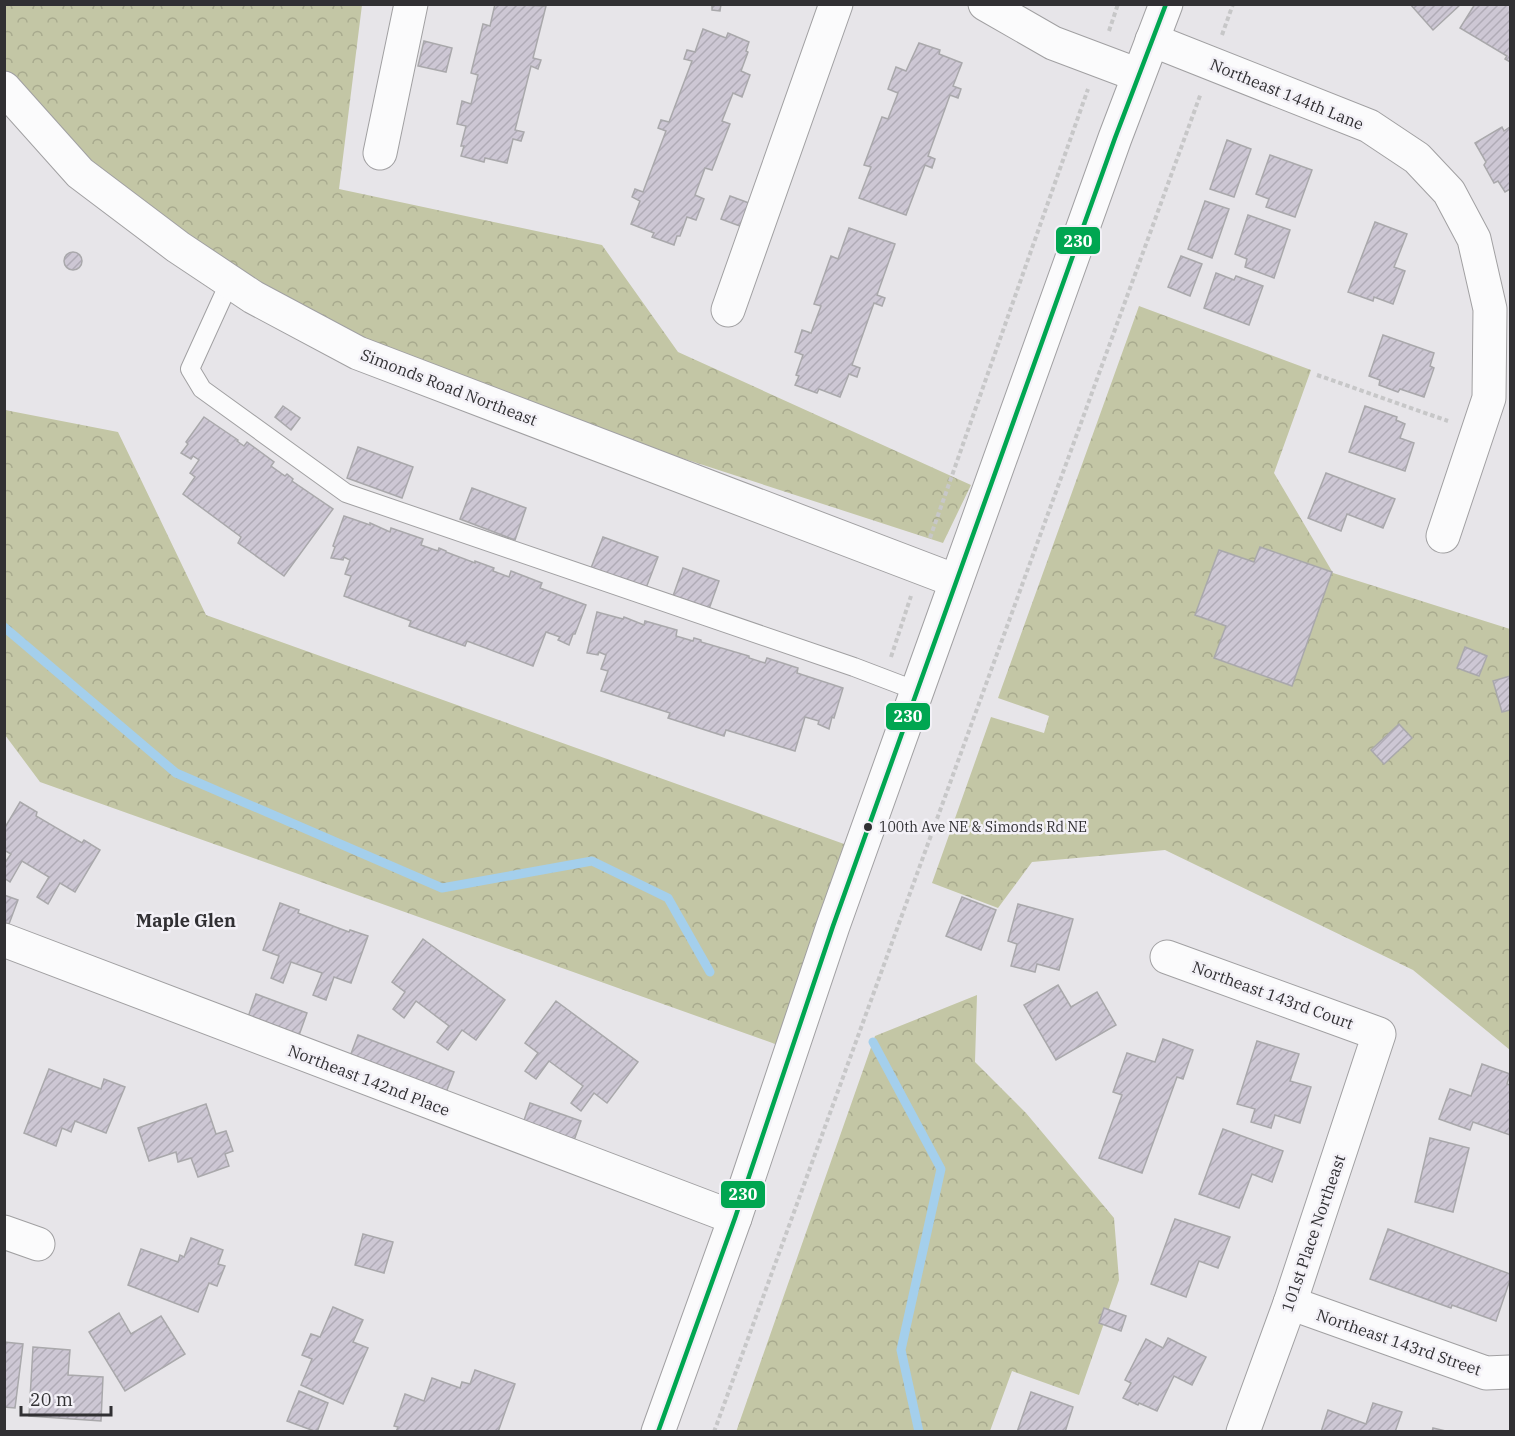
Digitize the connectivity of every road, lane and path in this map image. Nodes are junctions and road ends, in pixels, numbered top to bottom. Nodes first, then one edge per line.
1 (411, 4) edge
2 (836, 4) edge
3 (985, 4) edge
4 (1118, 4) edge
5 (1166, 4) edge
6 (1233, 4) edge
7 (1152, 40) junction
8 (1099, 60) junction
9 (1211, 63) junction
10 (1138, 75) junction
11 (4, 88) edge
12 (380, 153) dead end
13 (230, 281) junction
14 (728, 310) dead end
15 (1317, 375) dead end
16 (1500, 402) edge
17 (1449, 421) dead end
18 (936, 519) dead end
19 (1443, 536) dead end
20 (956, 581) junction
21 (916, 691) junction
22 (4, 940) edge
23 (1167, 957) dead end
24 (1380, 1034) joint
25 (735, 1218) junction
26 (4, 1232) edge
27 (38, 1244) dead end
28 (1290, 1303) junction
29 (1510, 1372) edge
30 (658, 1431) edge
31 (714, 1431) edge
32 (1243, 1431) edge

1 - 12 street
2 - 14 street
3 - 8 street
4 - 8 path
5 - 7 street
6 - 9 path
7 - 9 street, Northeast 144th Lane
7 - 10 street
8 - 10 street
8 - 18 path
9 - 16 street, Northeast 144th Lane
9 - 31 path
10 - 20 street
11 - 13 street, Simonds Road Northeast
13 - 20 street, Simonds Road Northeast
13 - 21 lane
15 - 17 path
16 - 19 street
20 - 21 street
21 - 25 street
22 - 25 street, Northeast 142nd Place
23 - 24 street, Northeast 143rd Court
24 - 28 street, 101st Place Northeast
25 - 30 street
26 - 27 street
28 - 29 street, Northeast 143rd Street
28 - 32 street, 101st Place Northeast

